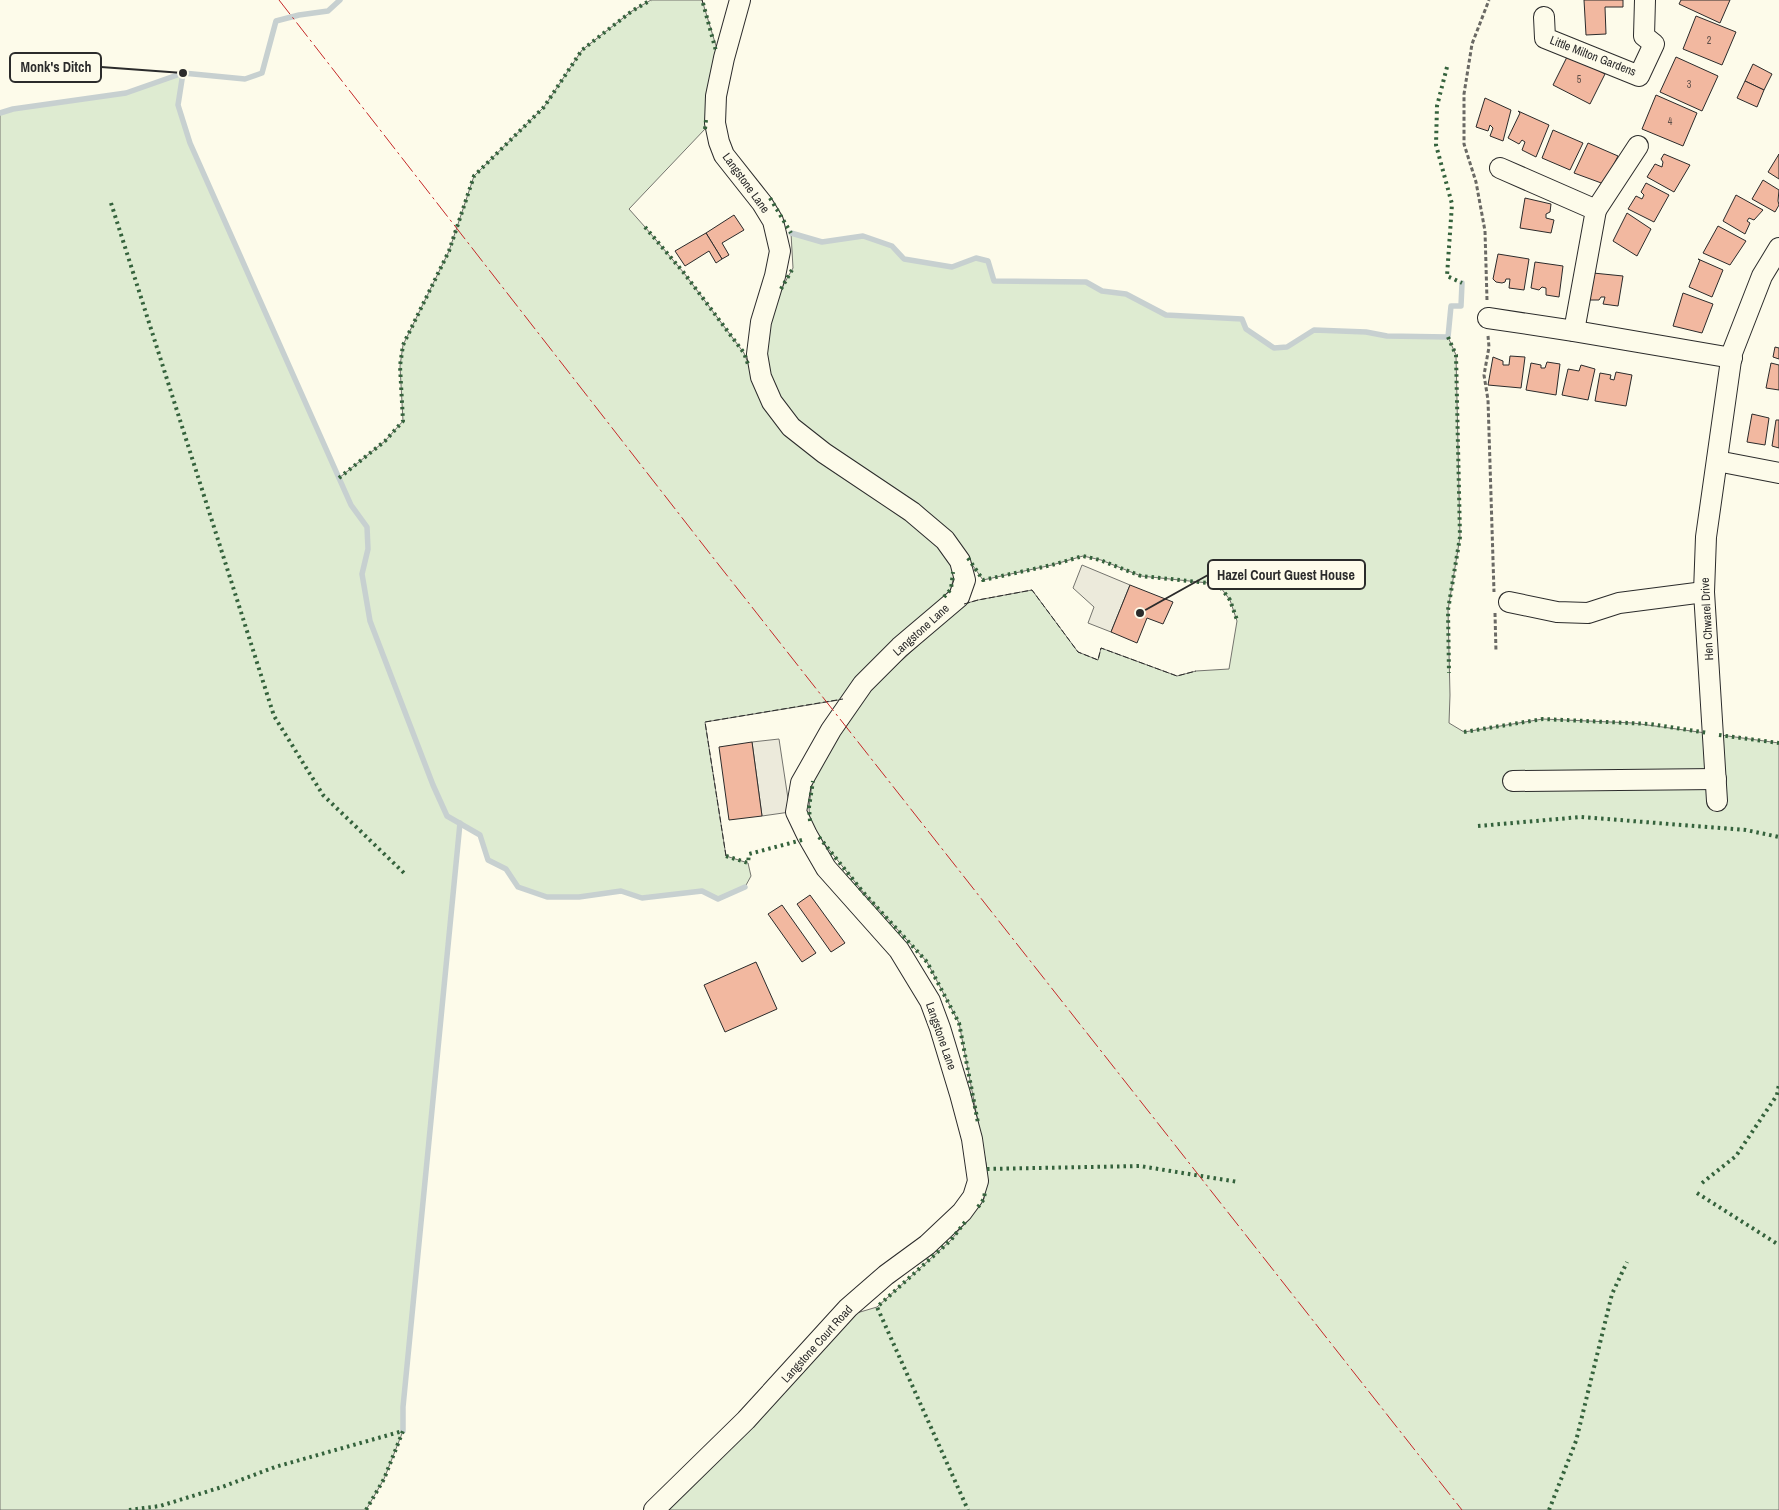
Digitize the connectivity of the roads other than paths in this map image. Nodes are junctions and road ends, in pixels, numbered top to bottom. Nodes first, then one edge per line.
1 (740, 0) edge
2 (1645, 0) edge
3 (1544, 17) dead end
4 (1638, 146) dead end
5 (1500, 168) dead end
6 (1596, 210) junction
7 (1779, 248) edge
8 (1488, 318) dead end
9 (1574, 331) junction
10 (1732, 358) junction
11 (1717, 461) junction
12 (1779, 473) edge
13 (1704, 592) junction
14 (1509, 602) dead end
15 (1716, 779) junction
16 (1513, 781) dead end
17 (1717, 801) dead end
18 (978, 1181) joint
19 (654, 1510) edge

1 - 18 street, Langstone Lane
2 - 3 street, Little Milton Gardens
4 - 6 street
5 - 6 street
6 - 9 street
7 - 10 street, Hen Chwarel Drive
8 - 9 street
9 - 10 street
10 - 11 street, Hen Chwarel Drive
11 - 12 street
11 - 13 street, Hen Chwarel Drive
13 - 14 street
13 - 15 street, Hen Chwarel Drive
15 - 16 street
15 - 17 street, Hen Chwarel Drive
18 - 19 street, Langstone Court Road

